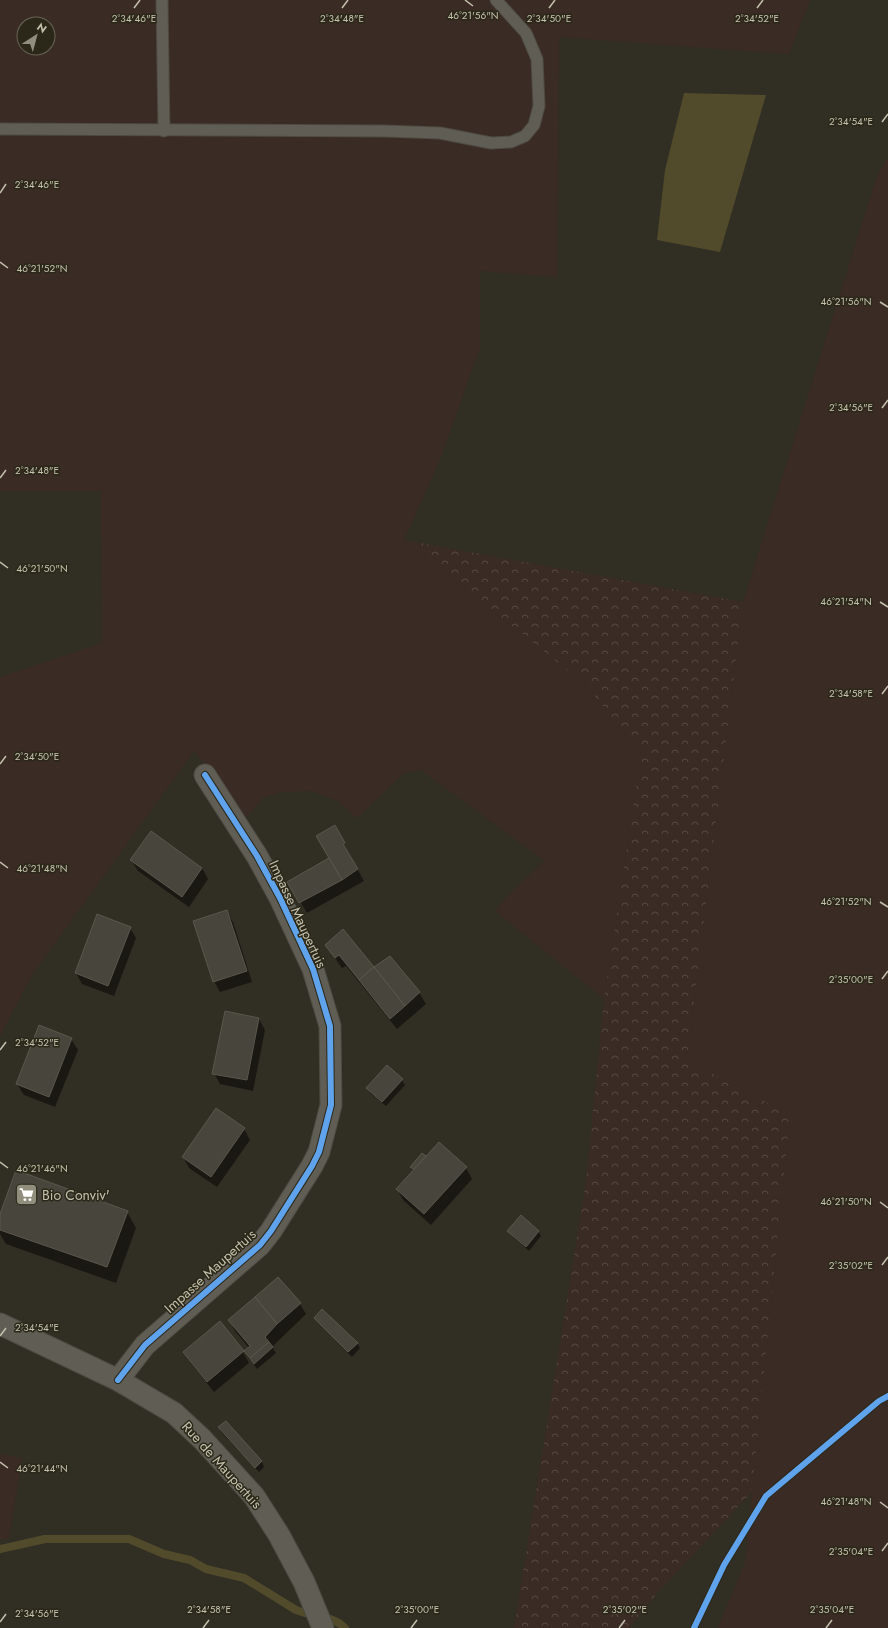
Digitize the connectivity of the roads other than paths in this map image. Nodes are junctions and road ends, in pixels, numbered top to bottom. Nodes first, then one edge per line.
1 (162, 0) edge
2 (496, 0) edge
3 (0, 129) edge
4 (164, 131) junction
5 (205, 775) dead end
6 (0, 1324) edge
7 (118, 1380) junction
8 (324, 1628) edge

1 - 4 lane
2 - 4 lane
3 - 4 lane
5 - 7 street, Impasse Maupertuis
6 - 7 street, Rue de Maupertuis
7 - 8 street, Rue de Maupertuis

